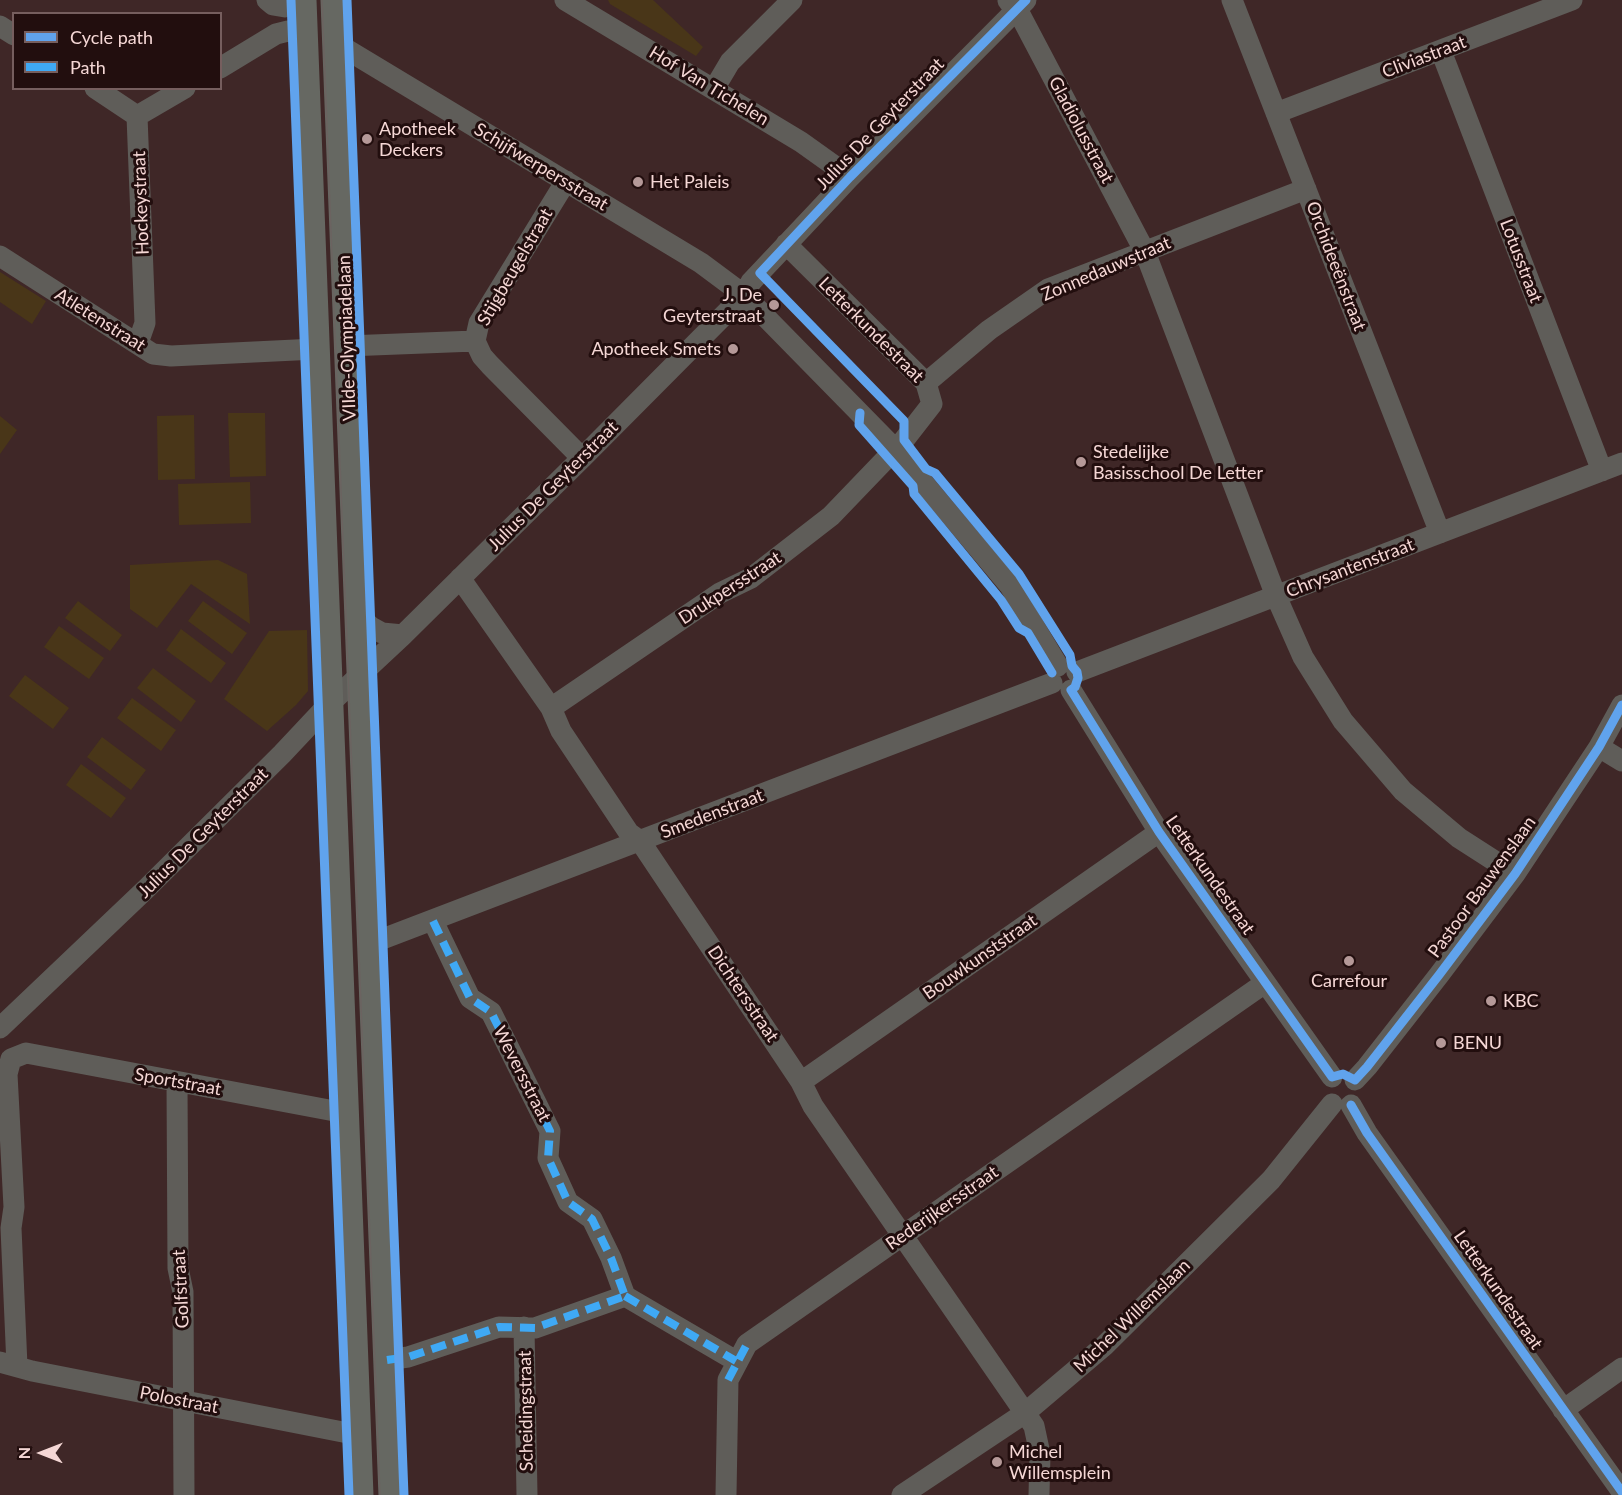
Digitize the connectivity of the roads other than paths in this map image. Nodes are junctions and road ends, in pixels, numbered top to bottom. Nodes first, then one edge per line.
1 (334, 0) edge
2 (792, 0) edge
3 (1232, 0) edge
4 (1572, 0) edge
5 (303, 1) edge
6 (570, 1) edge
7 (270, 3) edge
8 (1016, 3) edge
9 (276, 34) junction
10 (304, 35) junction
11 (336, 44) junction
12 (1441, 51) junction
13 (222, 67) edge
14 (714, 89) junction
15 (98, 90) edge
16 (182, 90) edge
17 (1276, 113) junction
18 (137, 116) junction
19 (850, 177) junction
20 (566, 182) junction
21 (1306, 189) junction
22 (786, 244) junction
23 (1145, 252) junction
24 (0, 256) edge
25 (744, 295) junction
26 (475, 341) junction
27 (138, 343) junction
28 (347, 346) junction
29 (316, 349) junction
30 (926, 383) junction
31 (895, 449) junction
32 (582, 458) junction
33 (1622, 463) edge
34 (1602, 471) junction
35 (1440, 533) junction
36 (460, 578) junction
37 (1276, 596) junction
38 (358, 615) junction
39 (403, 635) junction
40 (360, 676) junction
41 (1064, 677) junction
42 (328, 705) junction
43 (1622, 705) edge
44 (550, 708) junction
45 (1599, 747) junction
46 (1622, 761) edge
47 (1159, 832) junction
48 (640, 841) junction
49 (1515, 874) junction
50 (433, 921) junction
51 (372, 943) junction
52 (1265, 982) junction
53 (0, 1028) edge
54 (5, 1054) edge
55 (1332, 1077) junction
56 (1355, 1080) junction
57 (801, 1082) junction
58 (177, 1083) junction
59 (1342, 1104) junction
60 (345, 1113) junction
61 (901, 1236) junction
62 (625, 1296) junction
63 (524, 1327) junction
64 (387, 1360) junction
65 (736, 1361) junction
66 (9, 1364) edge
67 (1622, 1368) edge
68 (184, 1401) junction
69 (1563, 1410) junction
70 (1025, 1413) junction
71 (358, 1435) junction
72 (1622, 1492) edge
73 (184, 1495) edge
74 (360, 1495) edge
75 (392, 1495) edge
76 (528, 1495) edge
77 (726, 1495) edge
78 (902, 1495) edge
79 (1039, 1495) edge

1 - 11 main road, VIIde-Olympiadelaan
2 - 14 street
3 - 17 street, Orchideeënstraat
4 - 12 street, Cliviastraat
5 - 7 street
5 - 10 main road, VIIde-Olympiadelaan
6 - 14 street, Hof Van Tichelen
7 - 9 street
8 - 19 street, Julius De Geyterstraat
8 - 23 street, Gladiolusstraat
9 - 10 street
9 - 13 street
10 - 29 main road, VIIde-Olympiadelaan
11 - 20 street, Schijfwerpersstraat
11 - 28 main road, VIIde-Olympiadelaan
12 - 17 street, Cliviastraat
12 - 34 street, Lotusstraat
14 - 19 street, Hof Van Tichelen
15 - 18 street
16 - 18 street
17 - 21 street, Orchideeënstraat
18 - 27 street, Hockeystraat
19 - 22 street, Julius De Geyterstraat
20 - 25 street, Schijfwerpersstraat
20 - 26 street, Stijgbeugelstraat
21 - 23 street, Zonnedauwstraat
21 - 35 street, Orchideeënstraat
22 - 25 street, Julius De Geyterstraat
22 - 30 street, Letterkundestraat
23 - 30 street, Zonnedauwstraat
23 - 37 street, Gladiolusstraat
24 - 27 street, Atletenstraat
25 - 31 street, Letterkundestraat
25 - 32 street, Julius De Geyterstraat
26 - 28 street
26 - 32 street, Stijgbeugelstraat
27 - 29 street, Atletenstraat
28 - 38 main road, VIIde-Olympiadelaan
29 - 42 main road, VIIde-Olympiadelaan
30 - 31 street, Letterkundestraat
31 - 41 street, Letterkundestraat
31 - 44 street, Drukpersstraat
32 - 36 street, Julius De Geyterstraat
33 - 34 street, Chrysantenstraat
34 - 35 street, Chrysantenstraat
35 - 37 street, Chrysantenstraat
36 - 39 street, Julius De Geyterstraat
36 - 44 street, Dichtersstraat
37 - 41 street, Chrysantenstraat
37 - 49 street, Gladiolusstraat
38 - 39 street
38 - 40 main road, VIIde-Olympiadelaan
39 - 40 street, Julius De Geyterstraat
40 - 42 street, Julius De Geyterstraat
40 - 51 main road, VIIde-Olympiadelaan
41 - 47 street, Letterkundestraat
41 - 48 street, Smedenstraat
42 - 53 street, Julius De Geyterstraat
42 - 60 main road, VIIde-Olympiadelaan
43 - 45 street, Pastoor Bauwenslaan
44 - 48 street, Dichtersstraat
45 - 46 street
45 - 49 street, Pastoor Bauwenslaan
47 - 52 street, Letterkundestraat
47 - 57 street, Bouwkunststraat
48 - 50 street, Smedenstraat
48 - 57 street, Dichtersstraat
49 - 56 street, Pastoor Bauwenslaan
50 - 51 street, Smedenstraat
50 - 62 street, Weversstraat
51 - 64 main road, VIIde-Olympiadelaan
52 - 55 street, Letterkundestraat
52 - 61 street, Rederijkersstraat
54 - 58 street, Sportstraat
54 - 66 street
55 - 56 street
55 - 59 street, Letterkundestraat
56 - 59 street
57 - 61 street, Dichtersstraat
58 - 60 street, Sportstraat
58 - 68 street, Golfstraat
59 - 69 street, Letterkundestraat
59 - 70 street, Michel Willemslaan
60 - 71 main road, VIIde-Olympiadelaan
61 - 65 street, Rederijkersstraat
61 - 70 street, Dichtersstraat
62 - 63 street
62 - 65 street
63 - 64 street
63 - 76 street, Scheidingstraat
64 - 75 main road, VIIde-Olympiadelaan
65 - 77 street, Rederijkersstraat
66 - 68 street, Polostraat
67 - 69 street
68 - 71 street, Polostraat
68 - 73 street, Golfstraat
69 - 72 street, Letterkundestraat
70 - 78 street, Michel Willemslaan
70 - 79 street
71 - 74 main road, VIIde-Olympiadelaan

